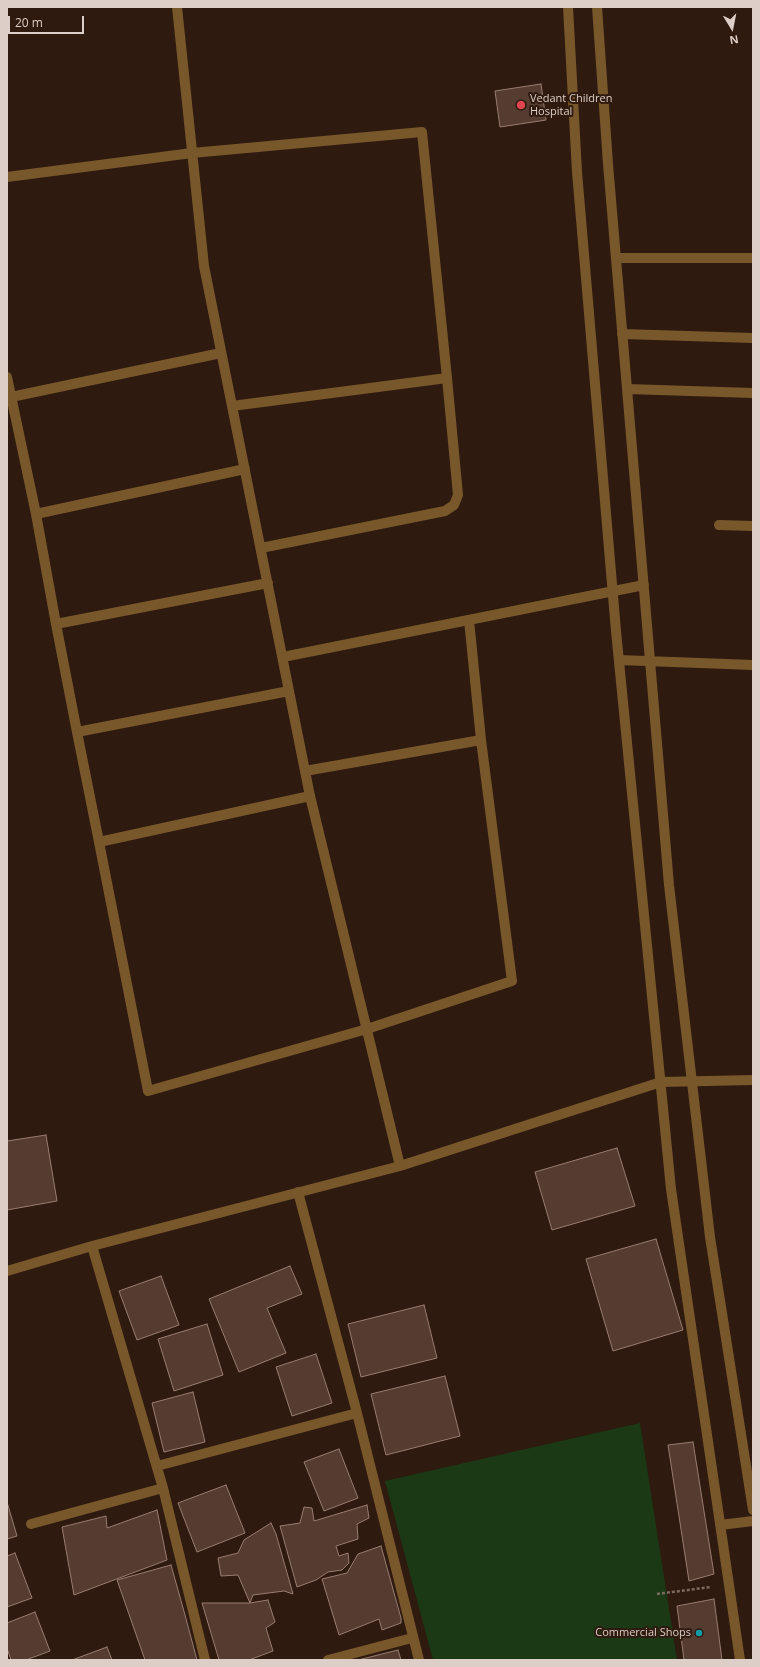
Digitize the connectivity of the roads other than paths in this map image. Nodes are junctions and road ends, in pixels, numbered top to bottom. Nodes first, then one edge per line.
1 (176, 7) edge
2 (568, 7) edge
3 (597, 7) edge
4 (192, 153) junction
5 (7, 177) edge
6 (616, 258) junction
7 (753, 258) edge
8 (622, 334) junction
9 (753, 338) edge
10 (221, 353) junction
11 (7, 377) edge
12 (448, 378) junction
13 (627, 389) junction
14 (753, 394) edge
15 (11, 397) junction
16 (232, 406) junction
17 (245, 469) junction
18 (36, 514) junction
19 (719, 525) dead end
20 (753, 526) edge
21 (261, 548) junction
22 (268, 583) junction
23 (644, 585) junction
24 (613, 591) junction
25 (469, 620) junction
26 (56, 624) junction
27 (283, 657) junction
28 (619, 660) junction
29 (650, 661) junction
30 (753, 665) edge
31 (289, 691) junction
32 (77, 732) junction
33 (481, 740) junction
34 (305, 771) junction
35 (310, 796) junction
36 (99, 842) junction
37 (367, 1029) junction
38 (753, 1080) edge
39 (692, 1081) junction
40 (661, 1082) junction
41 (400, 1166) junction
42 (298, 1192) junction
43 (92, 1246) junction
44 (7, 1271) edge
45 (357, 1413) junction
46 (157, 1466) junction
47 (163, 1488) junction
48 (753, 1510) edge
49 (753, 1520) edge
50 (31, 1524) dead end
51 (720, 1525) junction
52 (412, 1638) junction
53 (205, 1660) edge
54 (328, 1660) edge
55 (419, 1660) edge
56 (740, 1660) edge

1 - 4 street
2 - 24 street
3 - 6 street
4 - 5 street
4 - 10 street
4 - 12 street
6 - 7 street
6 - 8 street
8 - 9 street
8 - 13 street
10 - 15 street
10 - 16 street
11 - 15 street
12 - 16 street
12 - 21 street
13 - 14 street
13 - 23 street
15 - 18 street
16 - 17 street
17 - 18 street
17 - 21 street
18 - 26 street
19 - 20 street
21 - 22 street
22 - 26 street
22 - 27 street
23 - 24 street
23 - 29 street
24 - 25 street
24 - 28 street
25 - 27 street
25 - 33 street
26 - 32 street
27 - 31 street
28 - 29 street
28 - 40 street
29 - 30 street
29 - 39 street
31 - 32 street
31 - 34 street
32 - 36 street
33 - 34 street
33 - 37 street
34 - 35 street
35 - 36 street
35 - 37 street
36 - 37 street
37 - 41 street
38 - 39 street
39 - 40 street
39 - 48 street
40 - 41 street
40 - 51 street
41 - 42 street
42 - 43 street
42 - 45 street
43 - 44 street
43 - 46 street
45 - 46 street
45 - 52 street
46 - 47 street
47 - 50 street
47 - 53 street
49 - 51 street
51 - 56 street
52 - 54 street
52 - 55 street

